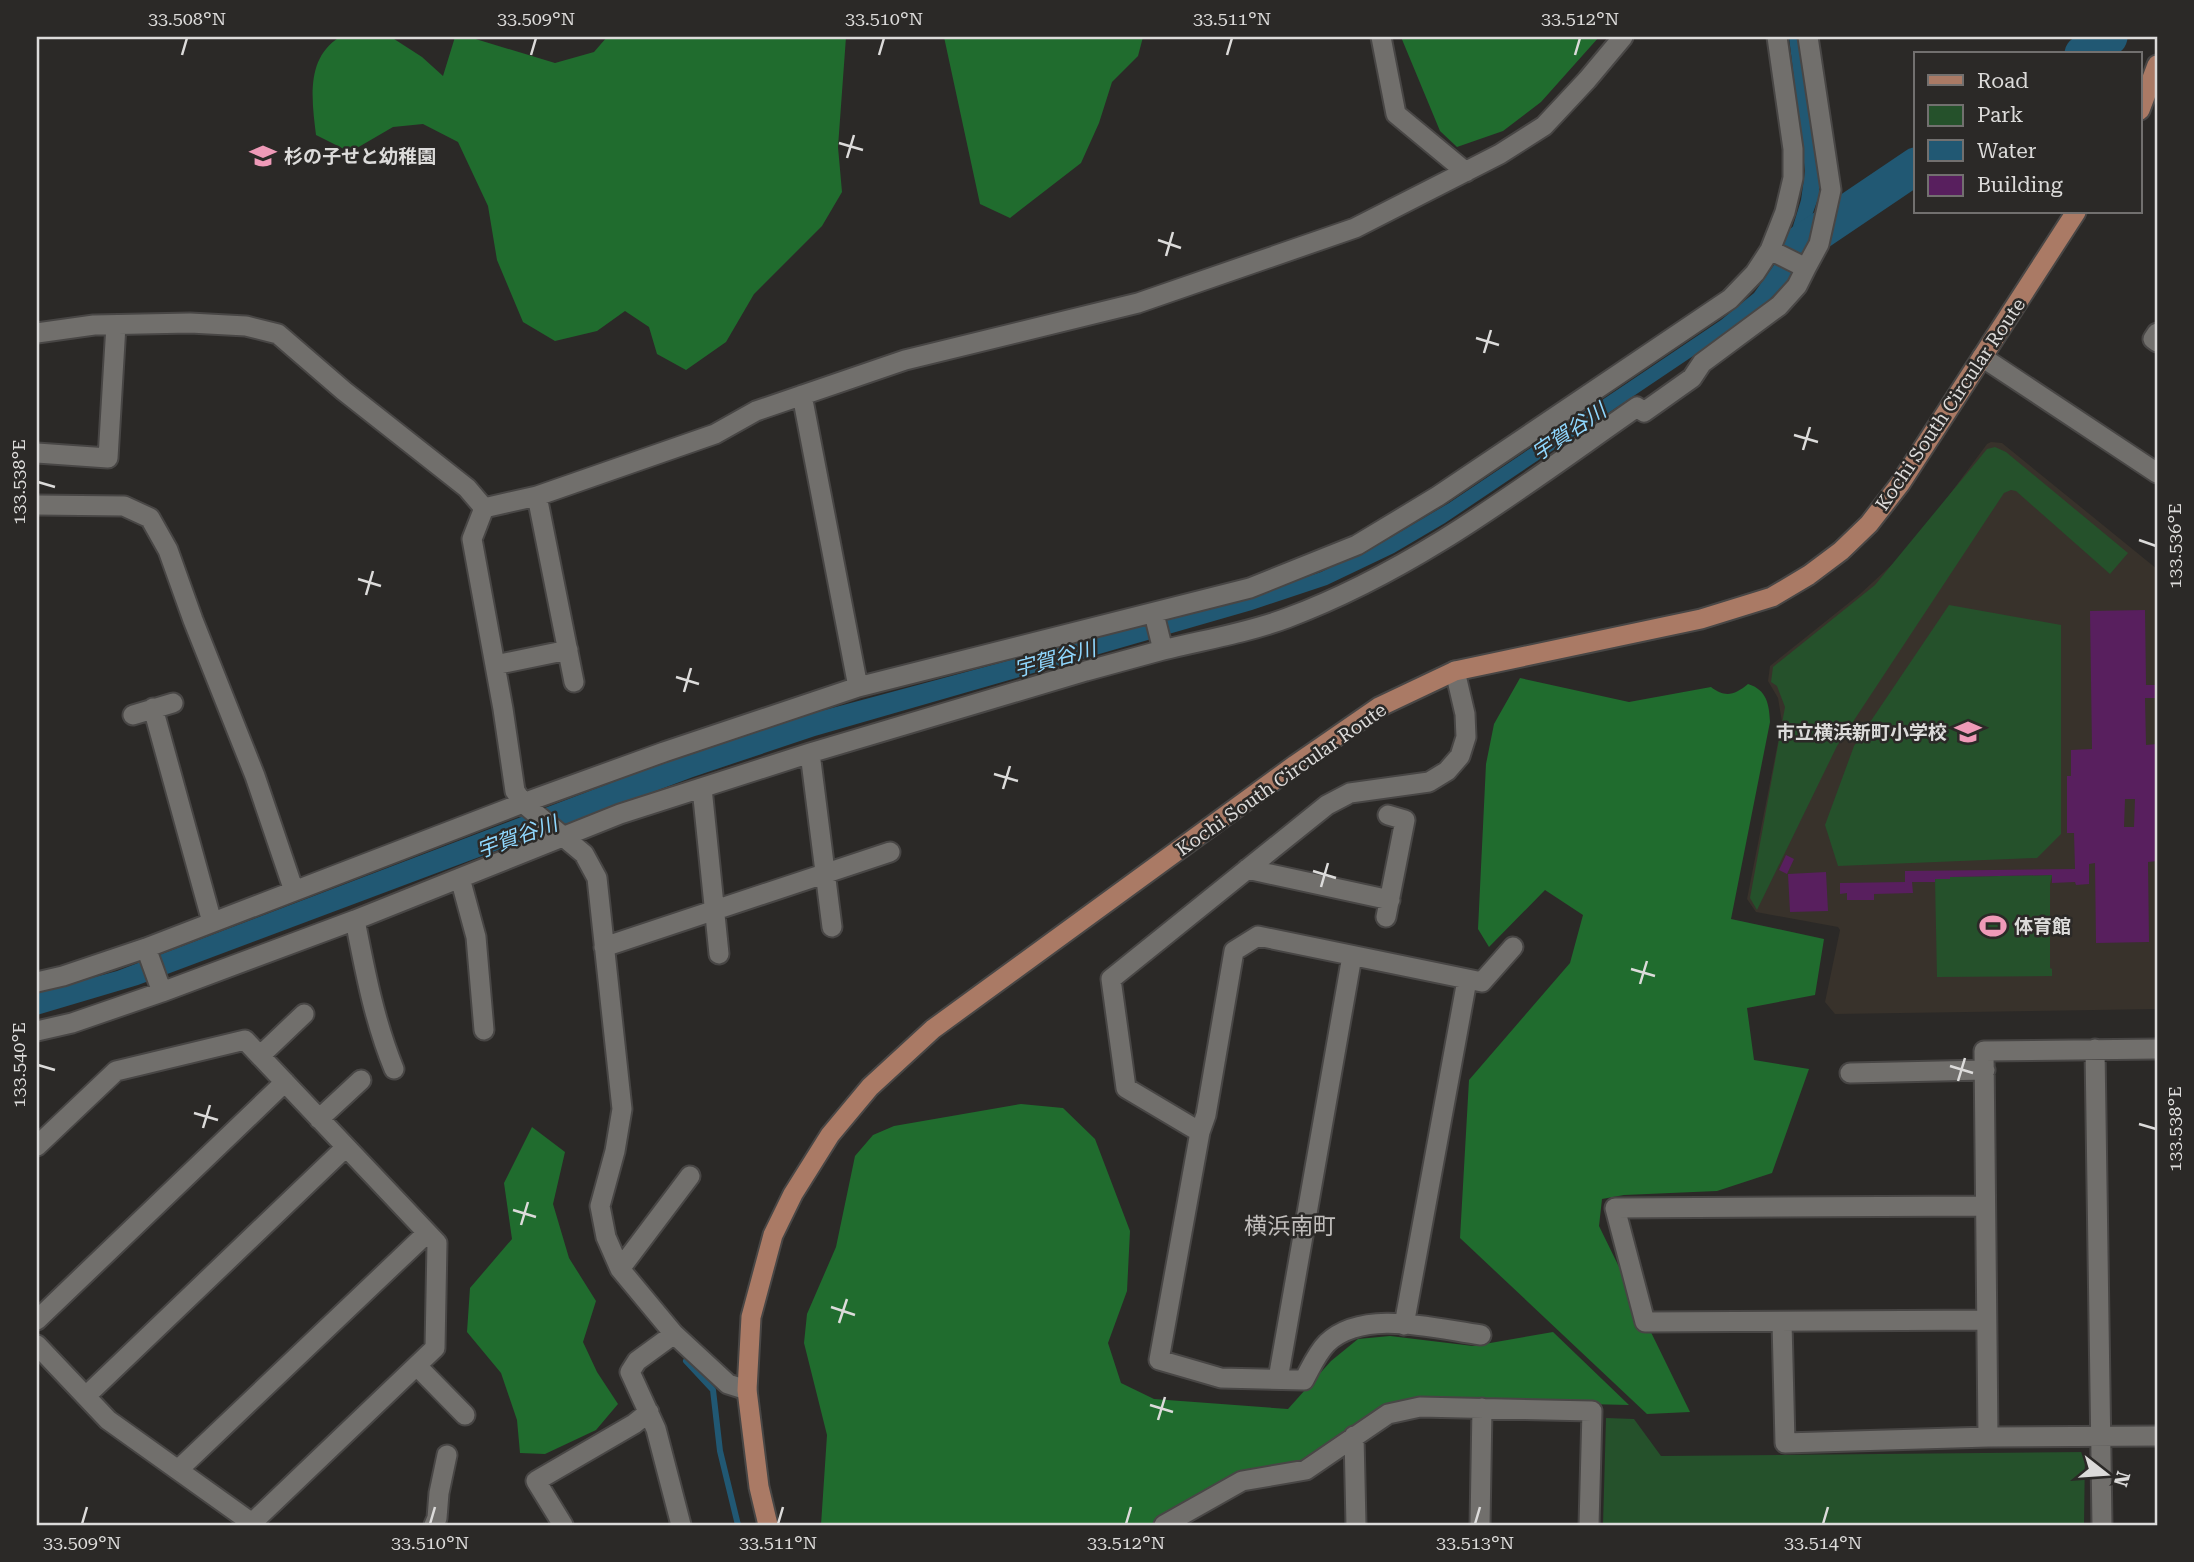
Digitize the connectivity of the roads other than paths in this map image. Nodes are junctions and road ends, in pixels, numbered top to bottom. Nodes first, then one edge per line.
1 (1381, 37) edge
2 (1623, 37) edge
3 (1777, 37) edge
4 (1808, 37) edge
5 (2157, 65) edge
6 (2142, 105) edge
7 (1466, 172) junction
8 (2075, 214) edge
9 (1773, 252) junction
10 (1804, 267) junction
11 (116, 325) junction
12 (37, 333) edge
13 (2157, 333) edge
14 (2157, 341) edge
15 (1982, 358) junction
16 (802, 396) junction
17 (37, 453) edge
18 (2157, 473) edge
19 (537, 496) junction
20 (37, 505) edge
21 (484, 508) junction
22 (1154, 616) junction
23 (1162, 647) junction
24 (568, 650) junction
25 (495, 665) junction
26 (1455, 671) junction
27 (574, 682) dead end
28 (858, 687) junction
29 (173, 703) dead end
30 (153, 708) junction
31 (133, 715) dead end
32 (810, 752) junction
33 (702, 788) junction
34 (528, 806) junction
35 (1388, 815) dead end
36 (561, 835) junction
37 (890, 852) dead end
38 (1247, 869) junction
39 (826, 873) junction
40 (460, 878) junction
41 (294, 891) junction
42 (714, 910) junction
43 (355, 920) junction
44 (212, 922) junction
45 (832, 927) dead end
46 (604, 947) junction
47 (1513, 947) dead end
48 (147, 952) junction
49 (719, 954) dead end
50 (1352, 956) junction
51 (1467, 980) junction
52 (37, 982) edge
53 (161, 989) junction
54 (304, 1014) dead end
55 (484, 1030) dead end
56 (37, 1031) edge
57 (2095, 1049) junction
58 (2157, 1049) edge
59 (260, 1056) junction
60 (394, 1069) dead end
61 (1984, 1070) junction
62 (1850, 1073) dead end
63 (361, 1080) dead end
64 (285, 1082) junction
65 (319, 1119) junction
66 (1200, 1132) junction
67 (37, 1146) edge
68 (346, 1147) junction
69 (690, 1176) dead end
70 (1985, 1206) junction
71 (427, 1233) junction
72 (620, 1269) junction
73 (37, 1320) edge
74 (1986, 1320) junction
75 (1782, 1322) junction
76 (1404, 1325) junction
77 (674, 1334) junction
78 (1481, 1335) dead end
79 (37, 1345) edge
80 (416, 1366) junction
81 (1278, 1380) junction
82 (747, 1390) junction
83 (86, 1396) junction
84 (1482, 1408) junction
85 (649, 1412) junction
86 (465, 1415) dead end
87 (2157, 1436) edge
88 (1353, 1437) junction
89 (1988, 1437) junction
90 (2100, 1437) junction
91 (447, 1455) dead end
92 (178, 1470) junction
93 (442, 1523) edge
94 (563, 1525) edge
95 (681, 1525) edge
96 (768, 1525) edge
97 (1164, 1525) edge
98 (1356, 1525) edge
99 (1480, 1525) edge
100 (1589, 1525) edge
101 (2102, 1525) edge

1 - 7 street
2 - 7 street
3 - 9 street
4 - 10 street
5 - 6 main road
7 - 16 street
8 - 15 main road, Kochi South Circular Route
9 - 10 street
9 - 22 street
10 - 23 street
11 - 12 street
11 - 17 street
11 - 21 street
13 - 14 street
15 - 18 street
15 - 26 main road, Kochi South Circular Route
16 - 19 street
16 - 28 street
19 - 21 street
19 - 24 street
20 - 41 street
21 - 25 street
22 - 23 street
22 - 28 street
23 - 32 street
24 - 25 street
24 - 27 street
25 - 34 street
26 - 38 street
26 - 82 main road, Kochi South Circular Route
28 - 34 street
29 - 30 street
30 - 31 street
30 - 44 street
32 - 33 street
32 - 39 street
33 - 36 street
33 - 42 street
34 - 36 street
34 - 41 street
35 - 38 street
36 - 40 street
36 - 46 street
37 - 39 street
38 - 66 street
39 - 42 street
39 - 45 street
40 - 43 street
40 - 55 street
41 - 44 street
42 - 46 street
42 - 49 street
43 - 53 street
43 - 60 street
44 - 48 street
46 - 72 street
47 - 51 street
48 - 52 street
48 - 53 street
50 - 51 street
50 - 66 street
50 - 81 street
51 - 76 street
53 - 56 street
54 - 59 street
57 - 58 street
57 - 61 street
57 - 90 street
59 - 64 street
59 - 67 street
61 - 62 street
61 - 70 street
63 - 65 street
64 - 65 street
64 - 73 street
65 - 68 street
66 - 81 street
68 - 71 street
68 - 83 street
69 - 72 street
70 - 74 street
70 - 75 street
71 - 80 street
71 - 92 street
72 - 77 street
74 - 75 street
74 - 89 street
75 - 89 street
76 - 78 street
76 - 81 street
77 - 82 street
77 - 85 street
79 - 83 street
80 - 86 street
80 - 92 street
82 - 96 main road, Kochi South Circular Route
83 - 92 street
84 - 88 street
84 - 99 street
84 - 100 street
85 - 94 street
85 - 95 street
87 - 90 street
88 - 97 street
88 - 98 street
89 - 90 street
90 - 101 street
91 - 93 street

